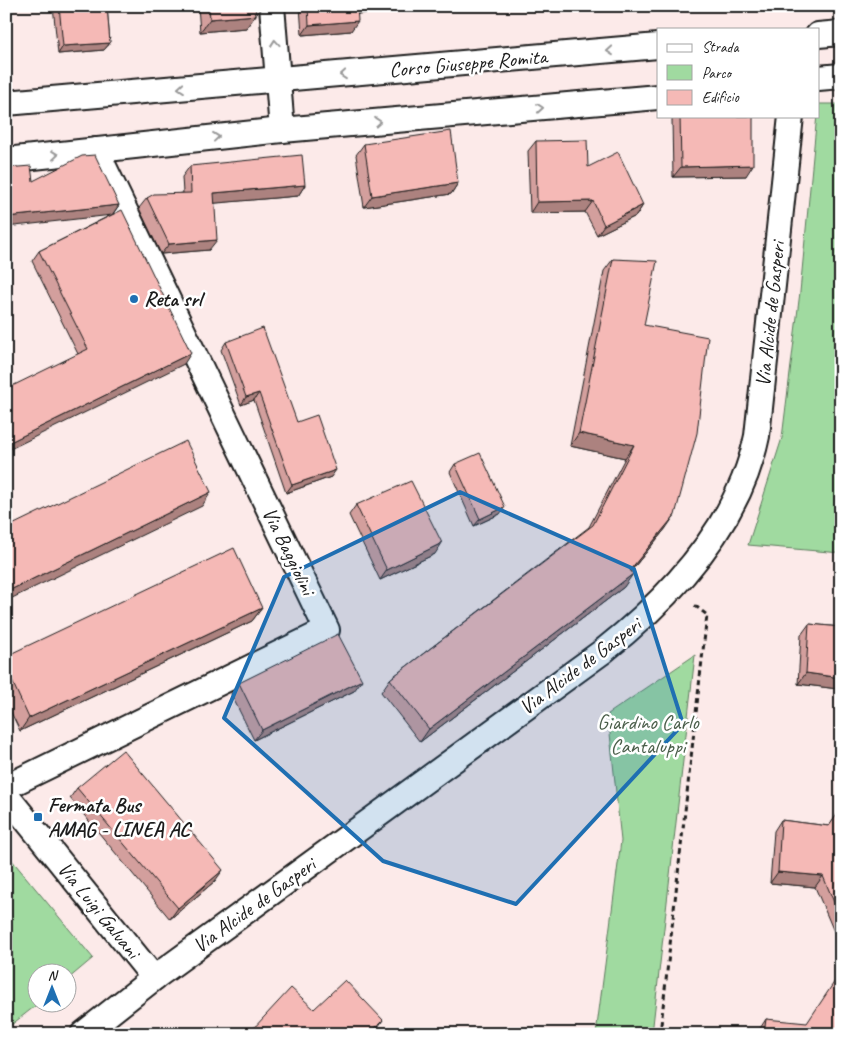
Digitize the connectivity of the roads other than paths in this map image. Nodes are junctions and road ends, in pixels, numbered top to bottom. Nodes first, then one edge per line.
1 (272, 6) edge
2 (841, 32) edge
3 (820, 34) edge
4 (657, 46) edge
5 (841, 76) edge
6 (820, 78) edge
7 (278, 80) junction
8 (657, 97) edge
9 (6, 103) edge
10 (791, 118) edge
11 (282, 130) junction
12 (96, 150) junction
13 (6, 160) edge
14 (6, 787) edge
15 (6, 795) edge
16 (154, 978) junction
17 (83, 1034) edge

7 -> 1 street
2 - 3 street
4 -> 7 street, Corso Giuseppe Romita
5 - 6 street
7 -> 9 street, Corso Giuseppe Romita
7 - 11 street
11 -> 8 street
10 - 16 street, Via Alcide de Gasperi
12 -> 11 street
13 -> 12 street
12 - 14 street, Via Baggiolini
15 - 16 street, Via Luigi Galvani
16 - 17 street, Via Alcide de Gasperi

